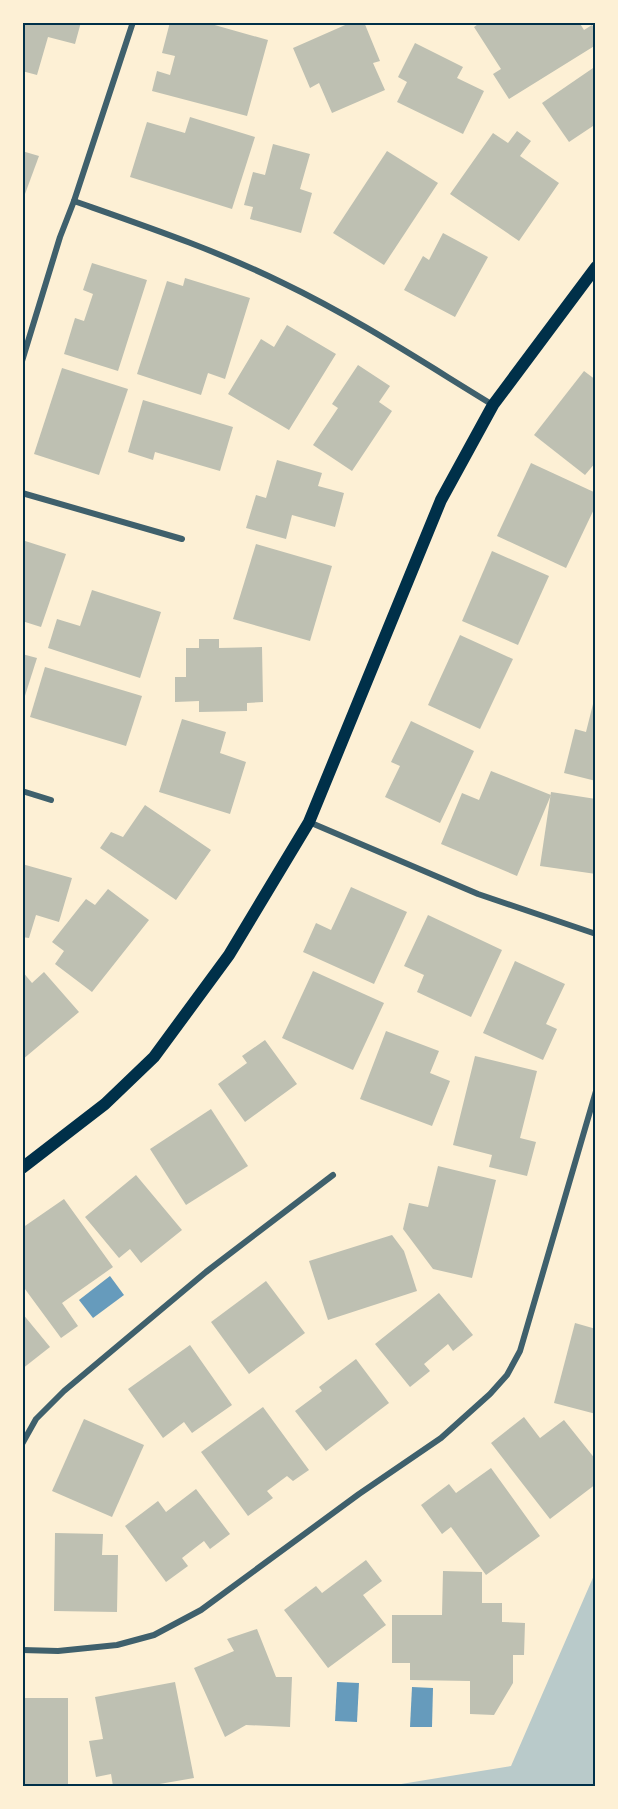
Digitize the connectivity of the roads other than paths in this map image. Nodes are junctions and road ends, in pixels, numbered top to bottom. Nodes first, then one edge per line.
1 (133, 22) edge
2 (75, 201) junction
3 (596, 267) edge
4 (22, 361) edge
5 (493, 405) junction
6 (22, 492) edge
7 (182, 539) dead end
8 (22, 791) edge
9 (51, 800) dead end
10 (309, 822) junction
11 (596, 934) edge
12 (596, 1091) edge
13 (22, 1168) edge
14 (333, 1175) dead end
15 (22, 1444) edge
16 (22, 1650) edge

1 - 2 street
2 - 4 street
2 - 5 street
3 - 5 main road
5 - 10 main road
6 - 7 street
8 - 9 street
10 - 11 street
10 - 13 main road
12 - 16 street
14 - 15 street

